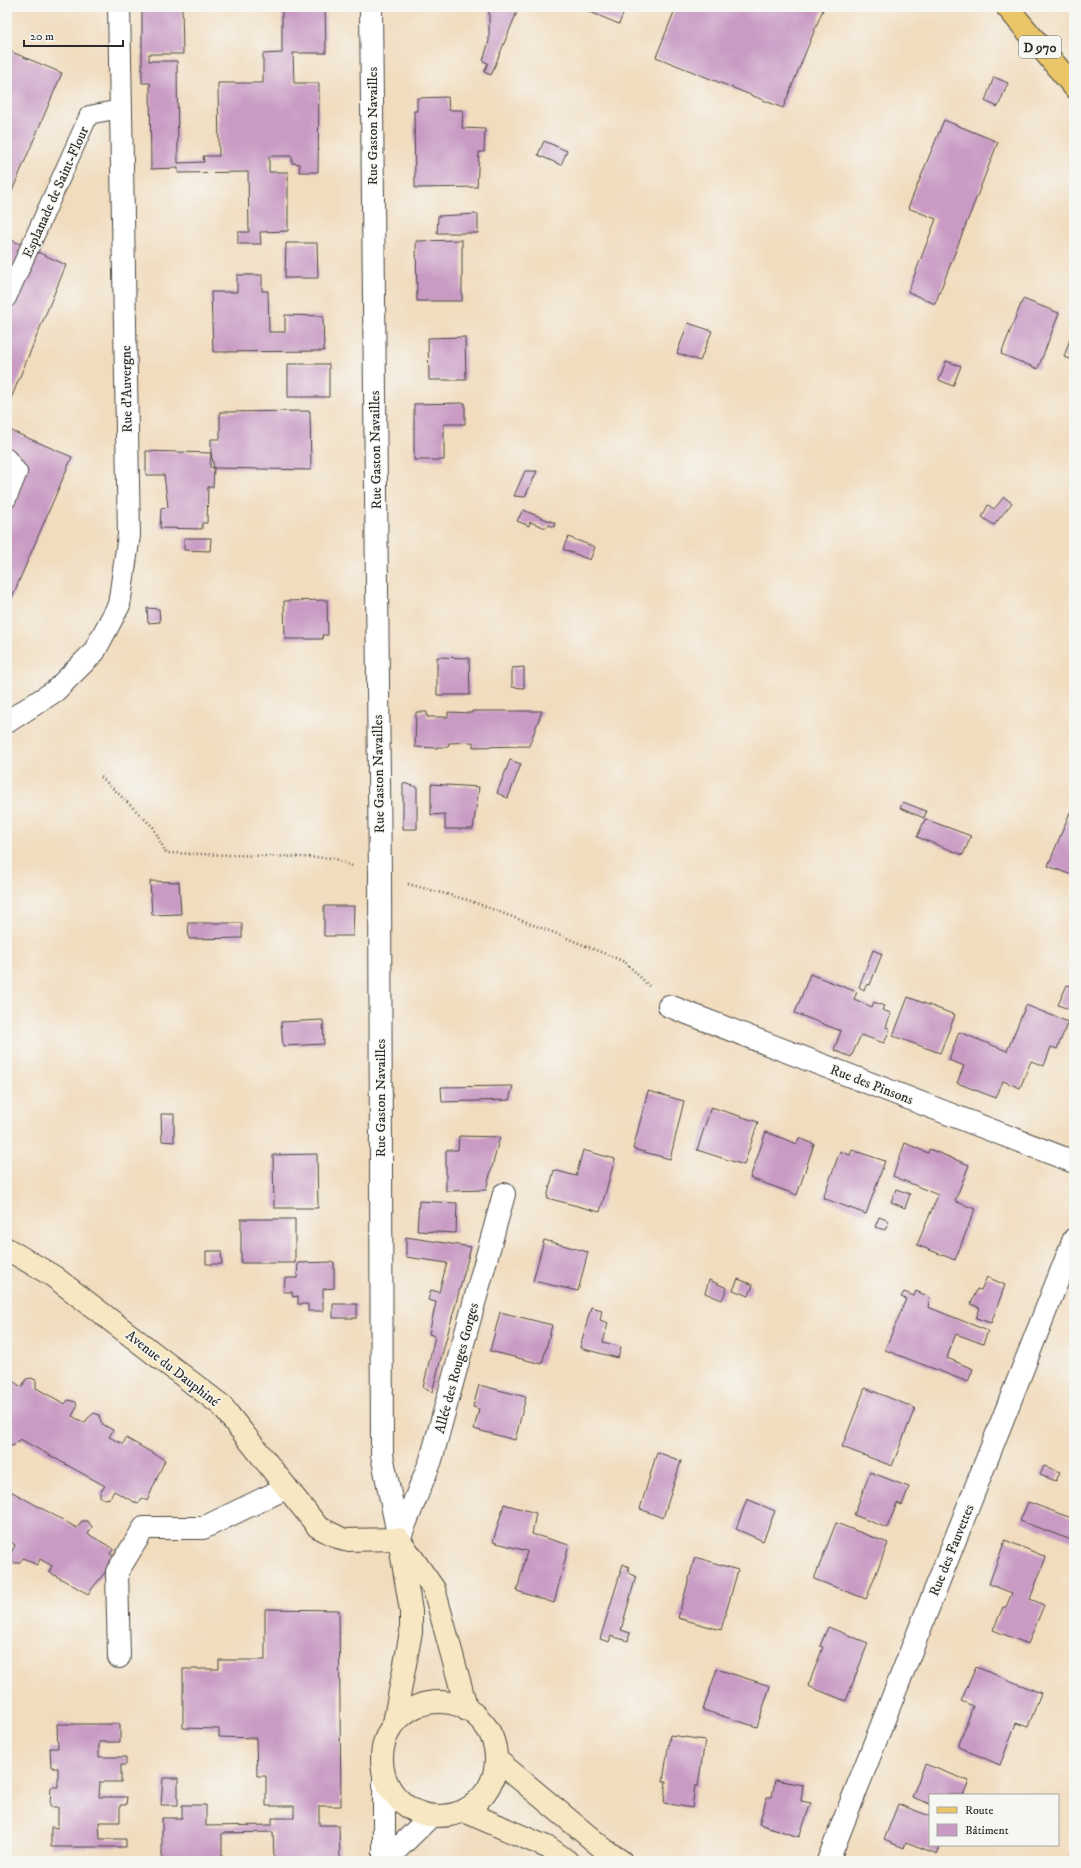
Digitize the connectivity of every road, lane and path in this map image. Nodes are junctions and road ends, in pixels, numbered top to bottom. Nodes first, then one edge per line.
1 (119, 7) edge
2 (372, 7) edge
3 (1007, 7) edge
4 (1074, 87) edge
5 (120, 109) junction
6 (7, 298) edge
7 (7, 458) edge
8 (7, 499) edge
9 (7, 722) edge
10 (101, 778) dead end
11 (380, 877) junction
12 (670, 1006) joint
13 (1074, 1162) edge
14 (504, 1194) dead end
15 (1074, 1239) edge
16 (7, 1249) edge
17 (286, 1488) junction
18 (399, 1540) junction
19 (119, 1657) dead end
20 (467, 1710) junction
21 (394, 1723) junction
22 (497, 1760) junction
23 (384, 1776) junction
24 (464, 1811) junction
25 (430, 1817) junction
26 (385, 1861) edge
27 (567, 1861) edge
28 (622, 1861) edge
29 (828, 1861) edge

1 - 5 street, Rue d'Auvergne
2 - 11 street, Rue Gaston Navailles
3 - 4 main road, D 970
5 - 6 lane, Esplanade de Saint-Flour
5 - 9 street, Rue d'Auvergne
7 - 8 lane
10 - 11 path
11 - 12 path
11 - 18 street, Rue Gaston Navailles
12 - 13 street, Rue des Pinsons
14 - 18 street, Allée des Rouges Gorges
15 - 29 street, Rue des Fauvettes
16 - 17 street, Avenue du Dauphiné
17 - 18 street, Avenue du Dauphiné
17 - 19 street
18 - 20 street, Rue Gaston Navailles
18 - 21 street, Rue Gaston Navailles
20 - 21 street
20 - 22 street
21 - 23 street
22 - 24 street
22 - 28 street
23 - 25 street
23 - 26 street
24 - 25 street
24 - 27 street
25 - 26 street

